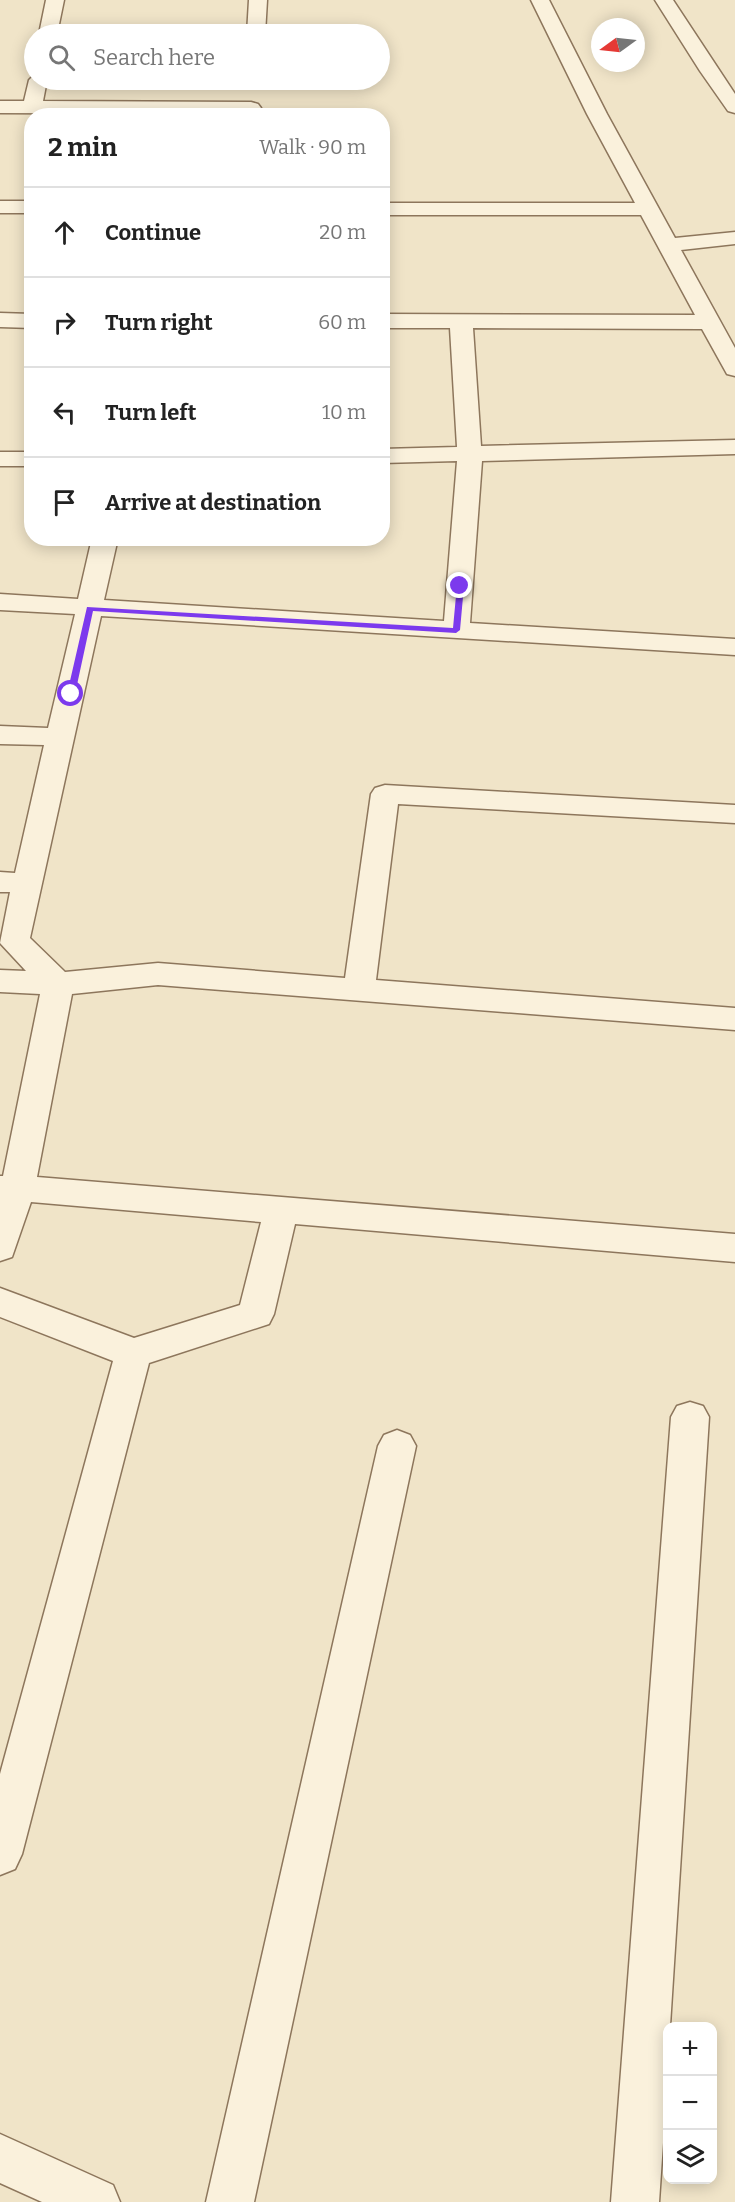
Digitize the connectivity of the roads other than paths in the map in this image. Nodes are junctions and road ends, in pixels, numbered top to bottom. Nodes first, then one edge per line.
1 (55, 0) edge
2 (258, 0) edge
3 (540, 0) edge
4 (664, 0) edge
5 (50, 24) edge
6 (257, 24) edge
7 (36, 90) edge
8 (252, 104) edge
9 (0, 107) edge
10 (32, 107) junction
11 (735, 107) edge
12 (0, 207) edge
13 (24, 207) edge
14 (390, 209) edge
15 (648, 209) junction
16 (735, 238) edge
17 (668, 244) junction
18 (0, 320) edge
19 (24, 321) edge
20 (390, 321) edge
21 (461, 321) junction
22 (710, 322) junction
23 (735, 369) edge
24 (735, 447) edge
25 (470, 455) junction
26 (390, 456) edge
27 (0, 459) edge
28 (24, 459) edge
29 (103, 546) edge
30 (0, 602) edge
31 (90, 608) junction
32 (456, 630) junction
33 (735, 647) edge
34 (0, 735) edge
35 (61, 737) junction
36 (735, 814) edge
37 (14, 882) edge
38 (0, 981) edge
39 (58, 984) junction
40 (359, 990) junction
41 (735, 1019) edge
42 (9, 1188) edge
43 (281, 1210) junction
44 (0, 1247) edge
45 (735, 1248) edge
46 (0, 1302) edge
47 (133, 1353) junction
48 (690, 1417) dead end
49 (397, 1446) dead end
50 (0, 1854) edge
51 (0, 2157) edge
52 (96, 2202) edge
53 (230, 2202) edge
54 (635, 2202) edge

1 - 5 street
2 - 6 street
3 - 15 street
4 - 11 street
7 - 10 street
8 - 10 street
9 - 10 street
12 - 13 street
14 - 15 street
15 - 17 street
16 - 17 street
17 - 22 street
18 - 19 street
20 - 21 street
21 - 22 street
21 - 25 street
22 - 23 street
24 - 25 street
25 - 26 street
25 - 32 street
27 - 28 street
29 - 31 street
30 - 31 street
31 - 32 street
31 - 35 street
32 - 33 street
34 - 35 street
35 - 37 street
36 - 40 street
37 - 39 street
38 - 39 street
39 - 40 street
39 - 42 street
40 - 41 street
42 - 43 street
42 - 44 street
43 - 45 street
43 - 47 street
46 - 47 street
47 - 50 street
48 - 54 street
49 - 53 street
51 - 52 street

